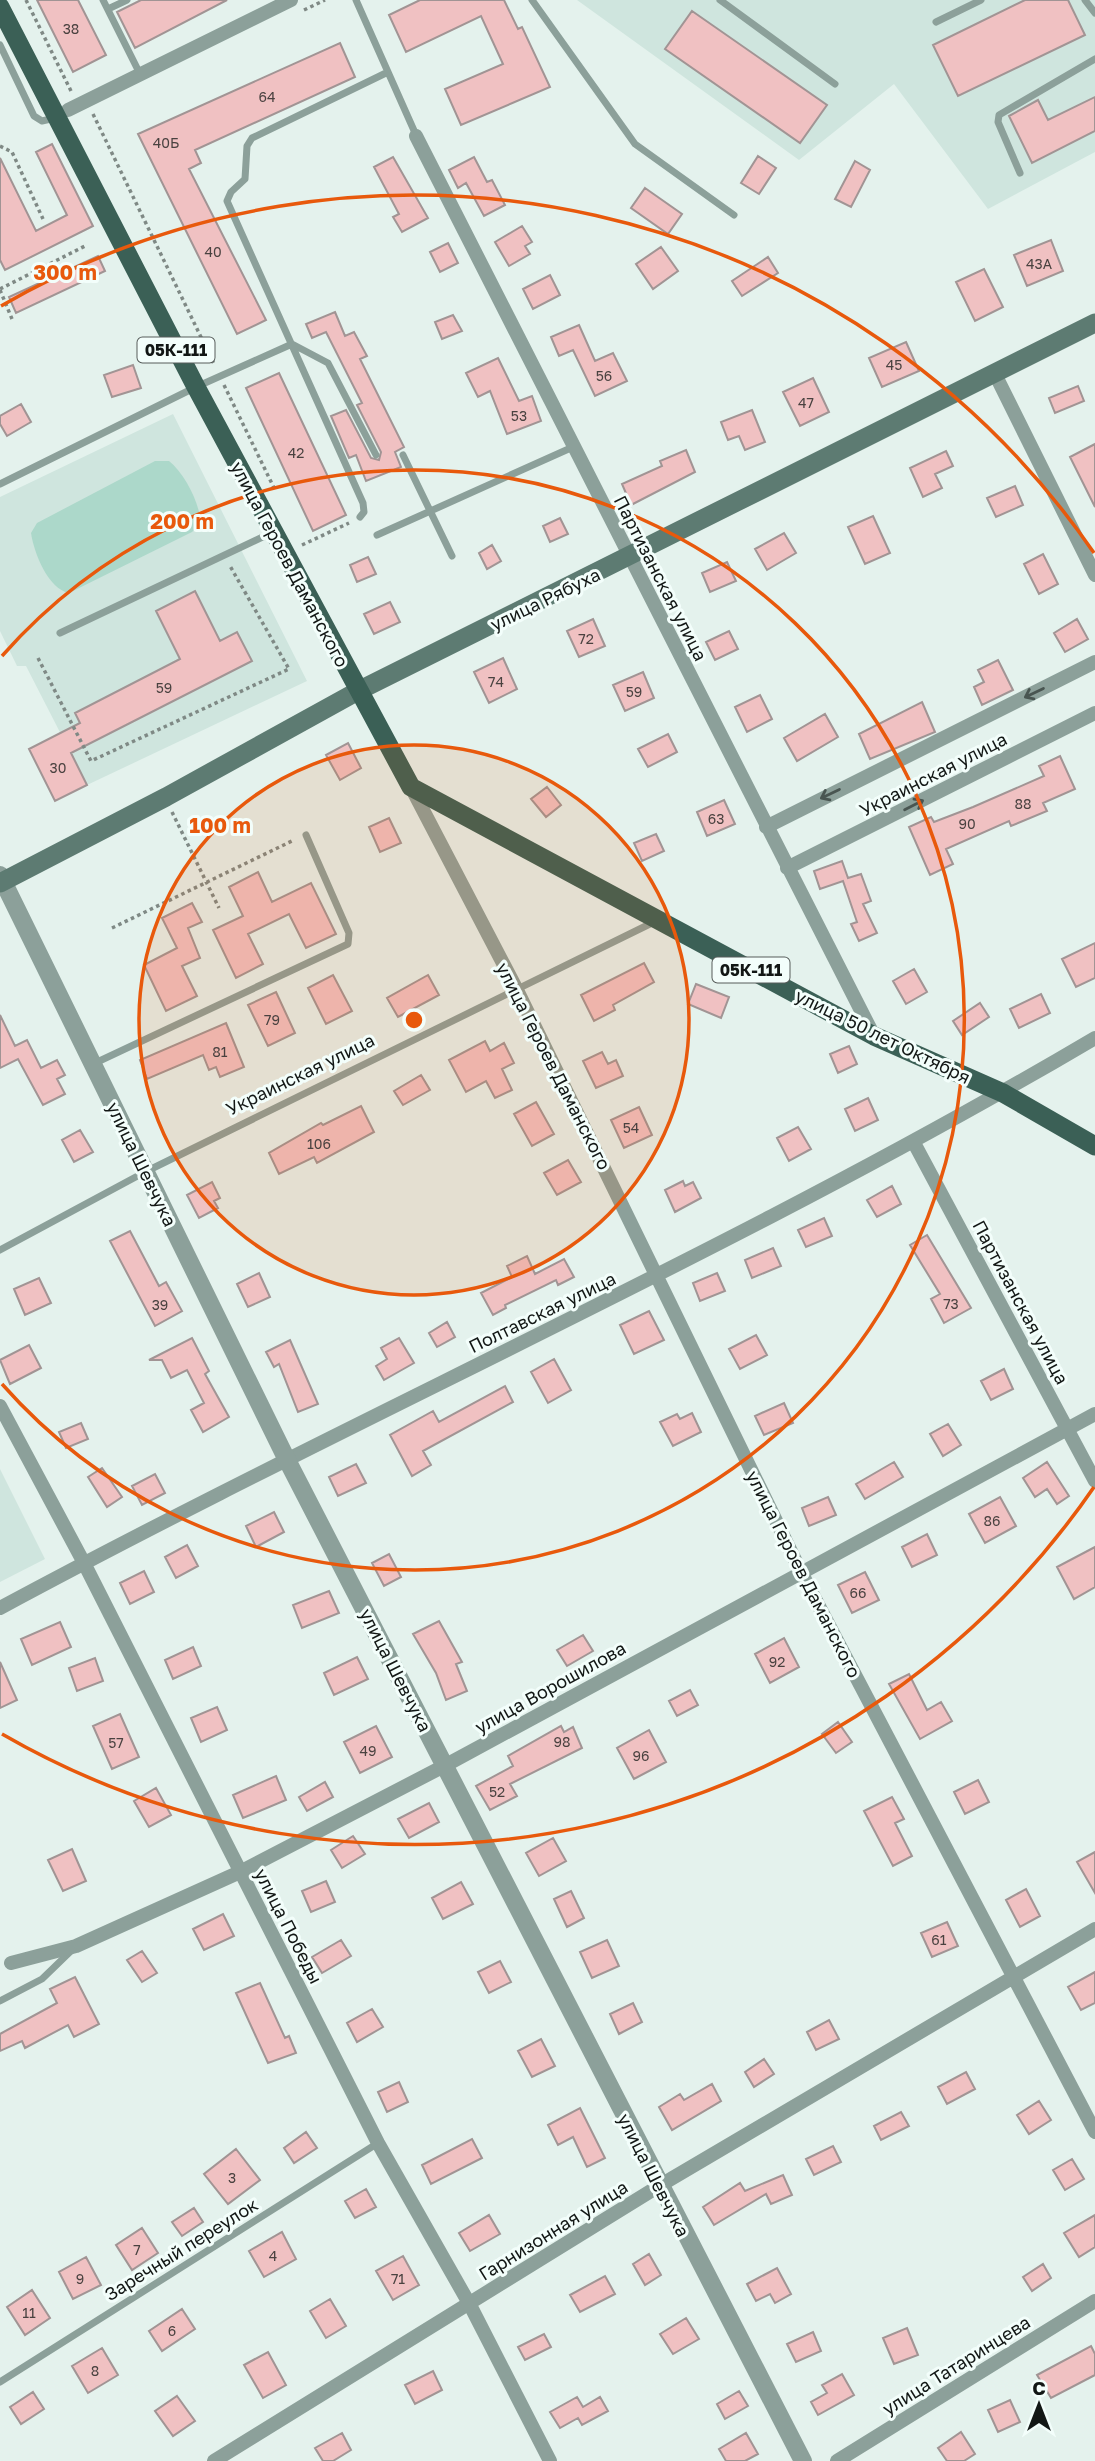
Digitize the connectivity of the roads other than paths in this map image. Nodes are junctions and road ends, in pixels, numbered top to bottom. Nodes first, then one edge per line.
1 (103, 0) edge
2 (127, 0) edge
3 (291, 0) edge
4 (356, 0) edge
5 (532, 0) edge
6 (719, 0) edge
7 (981, 0) edge
8 (1085, 0) edge
9 (108, 9) junction
10 (1095, 13) edge
11 (2, 14) edge
12 (936, 22) dead end
13 (0, 45) edge
14 (1095, 59) edge
15 (388, 72) junction
16 (140, 75) junction
17 (835, 84) dead end
18 (62, 114) junction
19 (416, 136) joint
20 (1020, 173) dead end
21 (734, 215) dead end
22 (1095, 323) edge
23 (292, 344) junction
24 (995, 373) junction
25 (196, 387) junction
26 (573, 447) junction
27 (376, 455) dead end
28 (404, 455) dead end
29 (0, 484) edge
30 (430, 510) junction
31 (360, 517) road end
32 (274, 532) junction
33 (377, 534) dead end
34 (453, 556) dead end
35 (630, 557) junction
36 (1095, 575) edge
37 (60, 633) dead end
38 (1095, 662) edge
39 (358, 691) junction
40 (1095, 713) edge
41 (411, 787) junction
42 (766, 827) junction
43 (306, 835) road end
44 (788, 868) junction
45 (1, 880) edge
46 (659, 920) junction
47 (516, 988) junction
48 (874, 1035) junction
49 (1095, 1038) edge
50 (93, 1064) junction
51 (1003, 1093) junction
52 (914, 1141) junction
53 (1095, 1146) edge
54 (145, 1172) junction
55 (0, 1250) edge
56 (659, 1276) junction
57 (0, 1406) edge
58 (1095, 1414) edge
59 (1068, 1428) junction
60 (286, 1458) junction
61 (1095, 1481) edge
62 (84, 1563) junction
63 (801, 1572) junction
64 (0, 1608) edge
65 (446, 1765) junction
66 (240, 1872) junction
67 (1095, 1930) edge
68 (76, 1946) junction
69 (11, 1963) dead end
70 (1014, 1977) junction
71 (0, 2001) edge
72 (1095, 2132) edge
73 (378, 2143) junction
74 (659, 2186) junction
75 (1095, 2301) edge
76 (470, 2305) junction
77 (0, 2382) edge
78 (214, 2461) edge
79 (550, 2461) edge
80 (803, 2461) edge
81 (836, 2461) edge

1 - 9 lane
2 - 9 lane
3 - 16 street
4 - 15 lane
5 - 21 lane
6 - 17 lane
7 - 12 lane
8 - 10 lane
9 - 16 lane
11 - 18 main road, улица Героев Даманского / 05К-111
13 - 18 lane
14 - 20 lane
15 - 19 lane
15 - 23 lane
16 - 18 street
18 - 25 main road, улица Героев Даманского / 05К-111
19 - 26 street, Партизанская улица
22 - 24 main road, улица Рябуха
23 - 25 lane
23 - 27 lane
23 - 31 lane
24 - 35 main road, улица Рябуха
24 - 36 street
25 - 29 lane
25 - 32 main road, улица Героев Даманского / 05К-111
26 - 30 lane
26 - 35 street, Партизанская улица
28 - 30 lane
30 - 33 lane
30 - 34 lane
32 - 37 lane
32 - 39 main road, улица Героев Даманского / 05К-111
35 - 39 main road, улица Рябуха
35 - 42 street, Партизанская улица
38 -> 42 street
39 - 41 main road, улица Героев Даманского / 05К-111
39 - 45 main road, улица Рябуха
44 -> 40 street, Украинская улица
41 - 46 main road, улица 50 лет Октября / 05К-111
41 - 47 street, улица Героев Даманского
42 - 44 street, Партизанская улица
43 - 50 lane
44 - 48 street, Партизанская улица
45 - 50 street, улица Шевчука
46 - 47 lane, Украинская улица
46 - 48 main road, улица 50 лет Октября / 05К-111
47 - 54 lane, Украинская улица
47 - 56 street, улица Героев Даманского
48 - 51 main road, улица 50 лет Октября / 05К-111
49 - 51 street, Полтавская улица
50 - 54 street, улица Шевчука
51 - 52 street, Полтавская улица
51 - 53 main road, улица 50 лет Октября / 05К-111
52 - 56 street, Полтавская улица
52 - 59 street, Партизанская улица
54 - 55 lane, Украинская улица
54 - 60 street, улица Шевчука
56 - 60 street, Полтавская улица
56 - 63 street, улица Героев Даманского
57 - 62 street, улица Победы
58 - 59 street, улица Ворошилова
59 - 61 street, Партизанская улица
59 - 63 street, улица Ворошилова
60 - 62 street, Полтавская улица
60 - 65 street, улица Шевчука
62 - 64 street, Полтавская улица
62 - 66 street, улица Победы
63 - 65 street, улица Ворошилова
63 - 70 street, улица Героев Даманского
65 - 66 street, улица Ворошилова
65 - 74 street, улица Шевчука
66 - 68 street, улица Ворошилова
66 - 73 street, улица Победы
67 - 70 street, Гарнизонная улица
68 - 69 street, улица Ворошилова
68 - 71 lane
70 - 72 street, улица Героев Даманского
70 - 74 street, Гарнизонная улица
73 - 76 street, улица Победы
73 - 77 lane, Заречный переулок
74 - 76 street, Гарнизонная улица
74 - 80 street, улица Шевчука
75 - 81 street, улица Татаринцева
76 - 78 street, Гарнизонная улица
76 - 79 street, улица Победы

